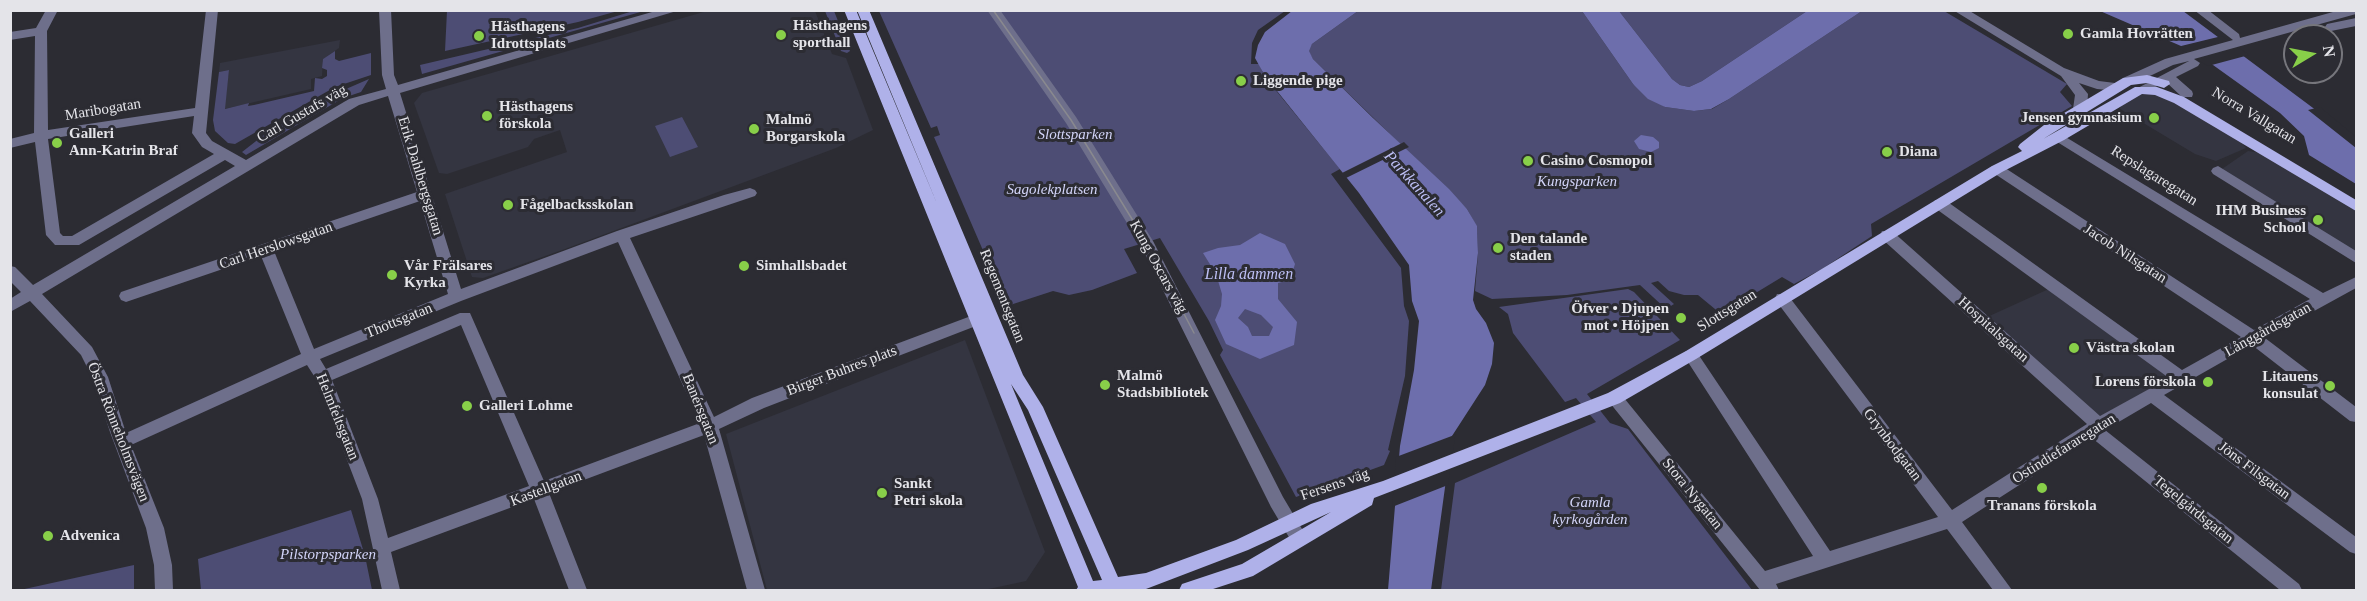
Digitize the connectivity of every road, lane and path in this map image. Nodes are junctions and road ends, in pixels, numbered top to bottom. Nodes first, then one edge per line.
1 (52, 10) edge
2 (212, 10) edge
3 (385, 10) edge
4 (674, 10) edge
5 (850, 10) edge
6 (863, 10) edge
7 (993, 10) edge
8 (1959, 10) edge
9 (2356, 10) edge
10 (2205, 11) edge
11 (2343, 15) junction
12 (2356, 22) edge
13 (41, 31) junction
14 (10, 36) edge
15 (2283, 38) edge
16 (2237, 44) junction
17 (2192, 59) junction
18 (2151, 69) junction
19 (2060, 71) junction
20 (2164, 79) junction
21 (2123, 84) junction
22 (392, 90) junction
23 (2140, 90) junction
24 (2183, 97) junction
25 (2080, 109) junction
26 (201, 111) junction
27 (41, 136) junction
28 (2059, 137) junction
29 (10, 144) edge
30 (225, 154) junction
31 (246, 166) junction
32 (1997, 169) junction
33 (2218, 171) dead end
34 (750, 193) dead end
35 (426, 194) junction
36 (2356, 197) edge
37 (1940, 204) junction
38 (2356, 206) edge
39 (622, 235) junction
40 (1887, 235) junction
41 (266, 249) junction
42 (2356, 258) edge
43 (10, 271) edge
44 (2356, 282) edge
45 (31, 295) junction
46 (126, 296) dead end
47 (456, 297) junction
48 (1782, 298) junction
49 (2323, 300) junction
50 (10, 306) edge
51 (976, 320) junction
52 (2253, 337) junction
53 (1691, 355) junction
54 (310, 357) junction
55 (323, 377) junction
56 (2181, 378) junction
57 (2152, 395) junction
58 (1614, 398) junction
59 (2356, 416) edge
60 (710, 426) junction
61 (2096, 428) junction
62 (122, 442) junction
63 (1386, 487) junction
64 (540, 491) junction
65 (1289, 521) junction
66 (1949, 521) junction
67 (1299, 538) junction
68 (2356, 547) edge
69 (382, 549) junction
70 (1825, 559) junction
71 (1766, 585) edge
72 (1114, 588) edge
73 (1087, 590) edge
74 (164, 591) edge
75 (391, 591) edge
76 (578, 591) edge
77 (756, 591) edge
78 (1188, 591) edge
79 (2003, 591) edge
80 (2293, 591) edge

1 - 13 street
2 - 26 street
3 - 22 street, Erik Dahlbergsgatan
4 - 22 street, Carl Gustafs väg
5 - 51 main road
6 - 72 main road, Regementsgatan
7 - 65 street, Kung Oscars väg
8 - 19 street
9 - 11 street
10 - 16 street
11 - 12 street
11 - 16 street
13 - 14 street
13 - 27 street
15 - 16 street
16 - 17 street
17 - 18 street
17 - 20 street
18 - 20 street
18 - 21 street
19 - 21 street
19 - 25 street
20 - 21 main road
20 - 23 street
20 - 24 street
21 - 25 main road, Slottsgatan
22 - 31 street, Carl Gustafs väg
22 - 35 street, Erik Dahlbergsgatan
23 - 24 main road, Norra Vallgatan
23 - 28 main road, Slottsgatan
24 - 36 main road, Norra Vallgatan
24 - 38 main road, Norra Vallgatan
25 - 32 main road, Slottsgatan
26 - 27 street, Maribogatan
26 - 30 street
27 - 29 street, Maribogatan
27 - 30 street
28 - 32 main road, Slottsgatan
28 - 49 street, Repslagaregatan
30 - 31 street
31 - 45 street, Carl Gustafs väg
32 - 37 main road, Slottsgatan
32 - 52 street, Jacob Nilsgatan
33 - 42 street
34 - 39 street, Thottsgatan
35 - 41 street, Carl Herslowsgatan
35 - 47 street, Erik Dahlbergsgatan
37 - 40 main road, Slottsgatan
37 - 56 street
39 - 47 street, Thottsgatan
39 - 60 street, Banérsgatan
40 - 48 main road, Slottsgatan
40 - 61 street, Hospitalsgatan
41 - 46 street, Carl Herslowsgatan
41 - 54 street, Helmfeltsgatan
43 - 45 street, Östra Rönneholmsvägen
44 - 49 street, Långgårdsgatan
45 - 50 street, Carl Gustafs väg
45 - 62 street, Östra Rönneholmsvägen
47 - 54 street, Thottsgatan
48 - 53 main road, Slottsgatan
48 - 66 street, Grynbodgatan
49 - 52 street, Långgårdsgatan
51 - 60 street, Birger Buhres plats
51 - 73 main road
52 - 56 street, Långgårdsgatan
52 - 59 street, Jacob Nilsgatan
53 - 58 main road, Slottsgatan
53 - 70 street
54 - 55 street, Helmfeltsgatan
54 - 62 street, Thottsgatan
55 - 64 street, Thottsgatan
55 - 69 street, Helmfeltsgatan
56 - 57 street, Ostindiefararegatan
57 - 61 street, Ostindiefararegatan
57 - 68 street, Jöns Filsgatan
58 - 63 main road, Slottsgatan
58 - 71 street, Stora Nygatan
60 - 64 street, Kastellgatan
60 - 77 street, Banérsgatan
61 - 66 street, Ostindiefararegatan
61 - 80 street, Tegelgårdsgatan
62 - 74 street, Östra Rönneholmsvägen
63 - 65 main road, Fersens väg
63 - 67 main road, Fersens väg
64 - 69 street, Kastellgatan
64 - 76 street
65 - 67 street, Kung Oscars väg
65 - 72 main road, Fersens väg
66 - 70 street, Ostindiefararegatan
66 - 79 street, Grynbodgatan
67 - 78 main road, Fersens väg
69 - 75 street, Helmfeltsgatan
70 - 71 street, Ostindiefararegatan
72 - 73 main road, Fersens väg

